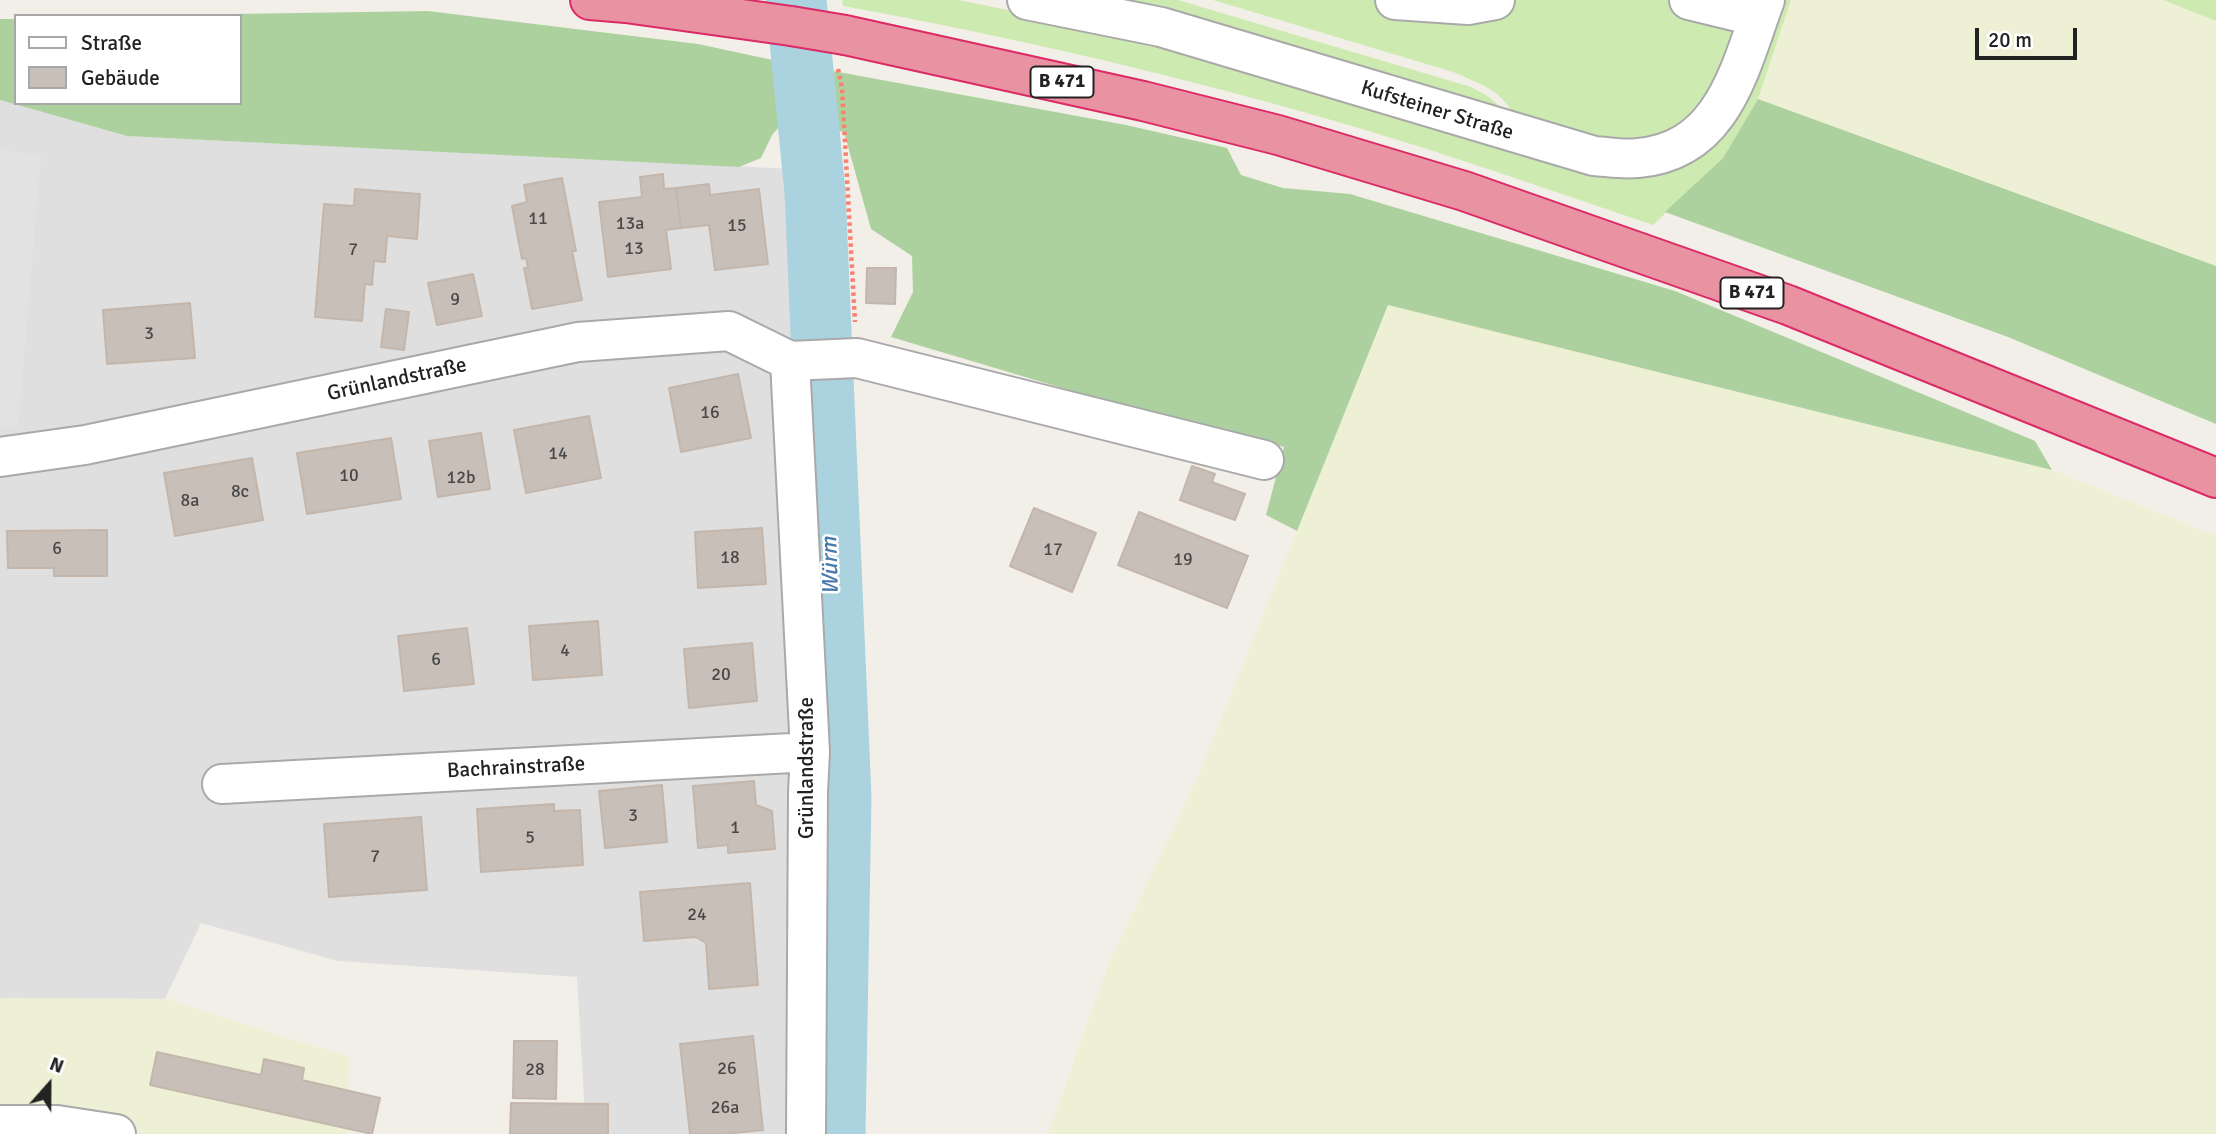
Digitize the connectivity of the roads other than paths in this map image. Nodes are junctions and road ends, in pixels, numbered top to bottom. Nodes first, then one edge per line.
1 (590, 0) edge
2 (1027, 0) edge
3 (1395, 0) edge
4 (1495, 0) edge
5 (1689, 0) edge
6 (1762, 9) edge
7 (790, 361) junction
8 (0, 457) edge
9 (1264, 460) dead end
10 (2216, 478) edge
11 (810, 752) junction
12 (222, 784) dead end
13 (0, 1125) edge
14 (117, 1134) edge
15 (806, 1134) edge

1 - 10 highway, B 471, bridge
2 - 6 street, Kufsteiner Straße
3 - 4 street
5 - 6 street
7 - 8 street, Grünlandstraße
7 - 9 street, Grünlandstraße
7 - 11 street, Grünlandstraße
11 - 12 street, Bachrainstraße
11 - 15 street, Grünlandstraße
13 - 14 street

